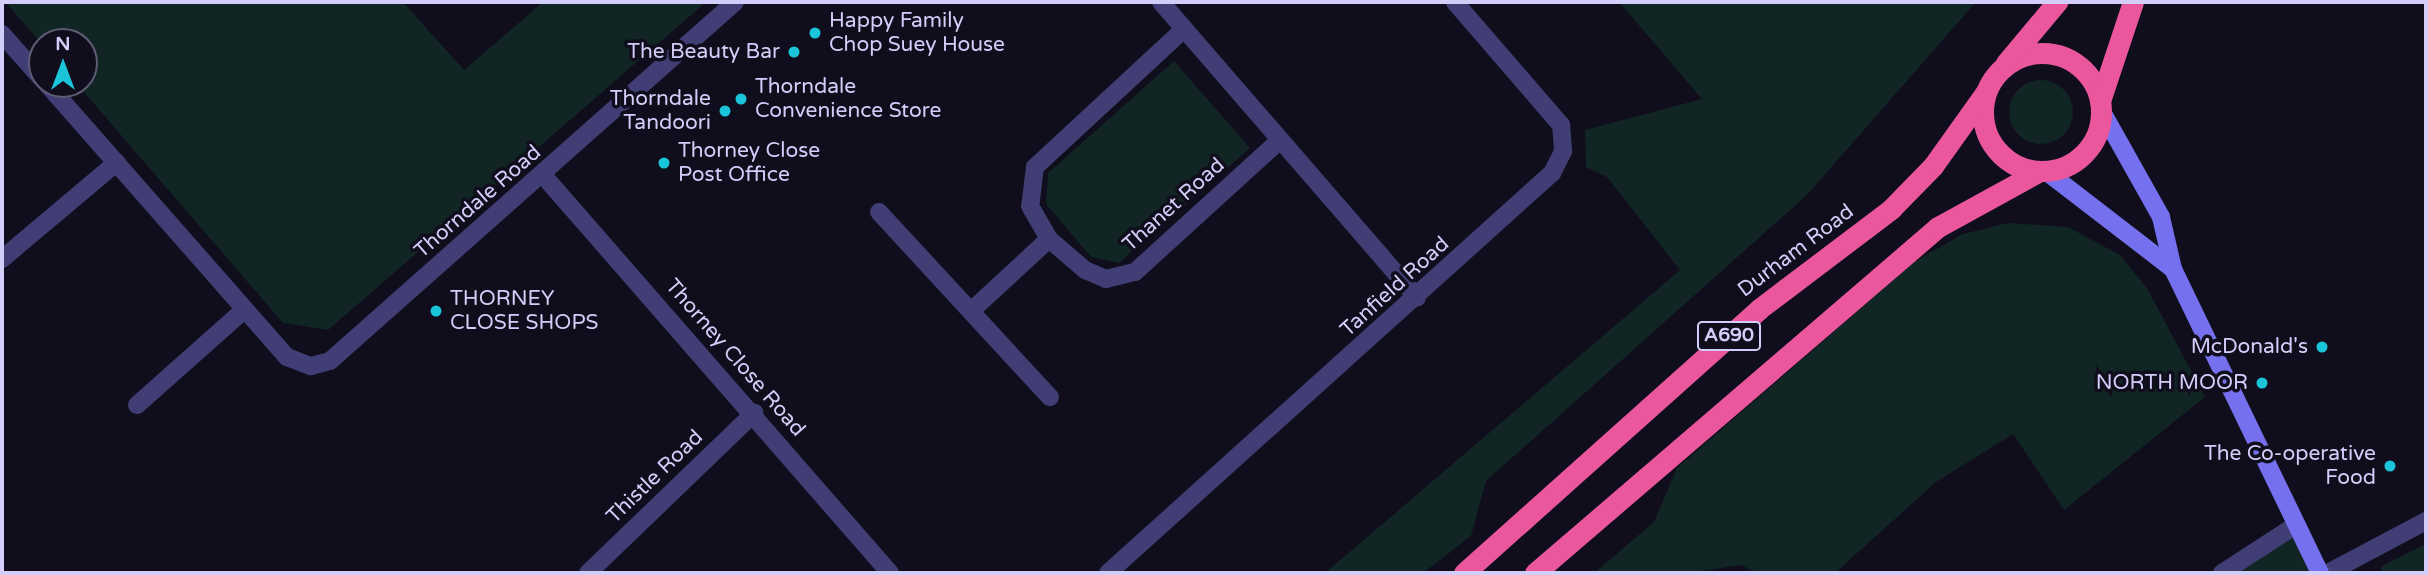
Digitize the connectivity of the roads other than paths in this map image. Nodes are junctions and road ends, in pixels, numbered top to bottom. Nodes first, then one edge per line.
1 (735, 2) edge
2 (1161, 2) edge
3 (1455, 2) edge
4 (2057, 2) edge
5 (2133, 2) edge
6 (1183, 30) junction
7 (2, 34) edge
8 (28, 63) edge
9 (2003, 67) junction
10 (1985, 93) junction
11 (60, 98) edge
12 (2101, 106) junction
13 (1277, 143) junction
14 (117, 162) junction
15 (2042, 172) junction
16 (544, 175) junction
17 (879, 212) dead end
18 (1049, 239) junction
19 (2, 259) edge
20 (2173, 269) junction
21 (1417, 298) junction
22 (244, 310) junction
23 (971, 311) junction
24 (1050, 397) dead end
25 (137, 405) dead end
26 (754, 413) junction
27 (2426, 521) edge
28 (2296, 525) junction
29 (588, 573) edge
30 (890, 573) edge
31 (1108, 573) edge
32 (1464, 573) edge
33 (1535, 573) edge
34 (2222, 573) edge
35 (2320, 573) edge
36 (2328, 573) edge

1 - 16 street, Thorndale Road
2 - 6 street
3 - 21 street, Tanfield Road
4 - 9 highway, Durham Road
5 - 12 highway
6 - 13 street
6 - 18 street, Thanet Road
7 - 8 street
9 - 10 highway, Durham Road
9 - 12 highway
10 - 15 highway
10 - 32 highway, Durham Road / A690
11 - 14 street, Thorndale Road
12 - 15 highway
12 - 20 street
13 - 18 street, Thanet Road
13 - 21 street
14 - 19 street
14 - 22 street, Thorndale Road
15 - 20 street
15 - 33 highway, A690
16 - 22 street, Thorndale Road
16 - 26 street, Thorney Close Road
17 - 23 street
18 - 23 street
20 - 28 street
21 - 31 street, Tanfield Road
22 - 25 street
23 - 24 street
26 - 29 street, Thistle Road
26 - 30 street, Thorney Close Road
27 - 36 street
28 - 34 street
28 - 35 street

